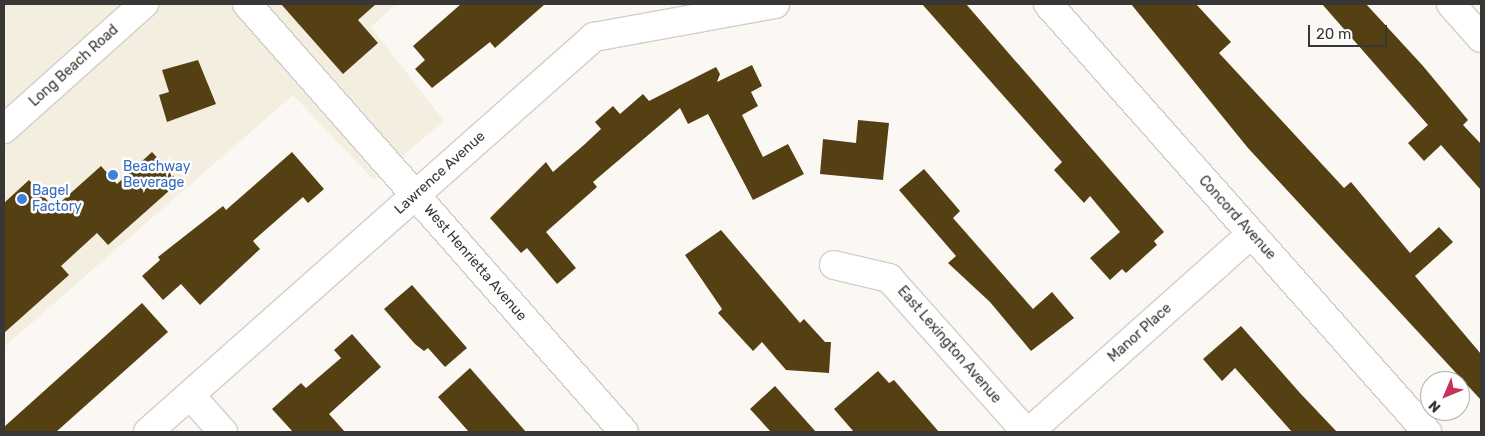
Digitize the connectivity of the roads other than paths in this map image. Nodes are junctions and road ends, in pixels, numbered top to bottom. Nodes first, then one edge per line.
1 (144, 4) edge
2 (247, 4) edge
3 (775, 4) edge
4 (1048, 4) edge
5 (1451, 4) edge
6 (1481, 38) edge
7 (4, 129) edge
8 (415, 195) junction
9 (1251, 234) junction
10 (834, 265) dead end
11 (190, 395) junction
12 (148, 432) edge
13 (223, 432) edge
14 (624, 432) edge
15 (1027, 432) edge
16 (1427, 432) edge

1 - 7 street, Long Beach Road
2 - 8 street, West Henrietta Avenue
3 - 8 street, Lawrence Avenue
4 - 9 street, Concord Avenue
5 - 6 street
8 - 11 street, Lawrence Avenue
8 - 14 street, West Henrietta Avenue
9 - 15 street, Manor Place
9 - 16 street, Concord Avenue
10 - 15 street, East Lexington Avenue
11 - 12 street, Lawrence Avenue
11 - 13 street

